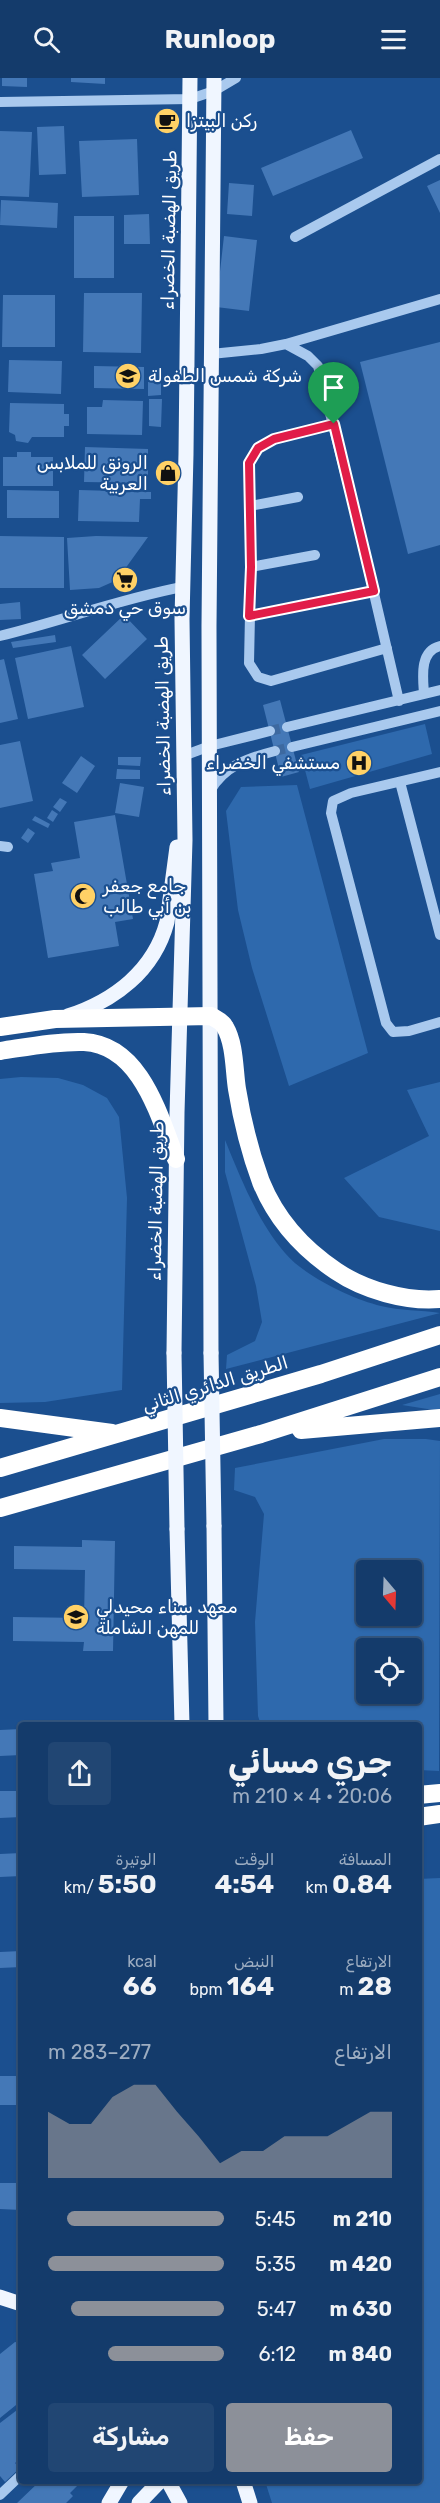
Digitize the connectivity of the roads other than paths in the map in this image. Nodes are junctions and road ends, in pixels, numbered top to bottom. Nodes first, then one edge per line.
1 (190, 78) edge
2 (236, 78) edge
3 (214, 84) edge
4 (190, 99) junction
5 (0, 102) edge
6 (440, 159) edge
7 (294, 237) dead end
8 (440, 299) edge
9 (286, 344) junction
10 (211, 354) junction
11 (334, 424) junction
12 (298, 497) dead end
13 (250, 506) junction
14 (315, 555) dead end
15 (251, 567) junction
16 (182, 587) junction
17 (374, 591) junction
18 (249, 616) junction
19 (0, 636) edge
20 (440, 646) edge
21 (387, 648) junction
22 (440, 690) edge
23 (424, 694) junction
24 (399, 701) junction
25 (440, 711) edge
26 (287, 728) tunnel mouth
27 (270, 731) tunnel mouth
28 (210, 747) junction
29 (292, 747) tunnel mouth
30 (275, 751) tunnel mouth
31 (183, 756) junction
32 (440, 772) edge
33 (400, 782) junction
34 (210, 791) junction
35 (184, 803) junction
36 (440, 935) edge
37 (211, 1016) junction
38 (180, 1017) junction
39 (55, 1019) junction
40 (440, 1022) edge
41 (0, 1027) edge
42 (0, 1051) edge
43 (176, 1160) junction
44 (440, 1299) edge
45 (440, 1335) edge
46 (440, 1377) edge
47 (0, 1418) edge
48 (440, 1418) edge
49 (120, 1434) junction
50 (261, 1434) junction
51 (0, 1468) edge
52 (0, 1508) edge
53 (217, 1706) junction
54 (182, 1722) edge
55 (216, 1722) edge
56 (225, 1722) edge
57 (440, 1793) edge
58 (422, 1795) edge
59 (440, 1814) edge
60 (422, 1816) edge
61 (0, 2297) edge
62 (18, 2303) edge
63 (18, 2478) edge
64 (120, 2484) edge
65 (157, 2484) edge
66 (170, 2484) edge
67 (244, 2484) edge
68 (0, 2495) edge
69 (109, 2503) edge
70 (139, 2503) edge
71 (180, 2503) edge
72 (250, 2503) edge

1 - 4 main road, طريق الهضبة الخضراء
2 - 3 street
3 - 4 street
3 - 10 main road
4 - 5 street
4 - 16 main road, طريق الهضبة الخضراء
6 - 7 street
8 - 9 street
9 - 10 street
9 - 11 street
10 - 28 main road
11 - 13 street
11 - 17 street
12 - 13 street
13 - 15 street
14 - 15 street
15 - 18 street
16 - 19 street
16 - 31 main road, طريق الهضبة الخضراء
17 - 18 street
17 - 21 street
18 - 21 street
20 - 23 street
21 - 24 street
22 - 23 street
23 - 24 street
24 - 26 street
25 - 29 street
27 - 28 street
28 - 31 street
28 - 34 main road
30 - 34 street
31 - 35 main road, طريق الهضبة الخضراء
32 - 33 street
33 - 36 street
33 - 40 street
34 - 37 main road
35 - 38 main road, طريق الهضبة الخضراء
35 - 39 main road
37 - 38 highway
37 - 44 highway
37 - 53 main road, bridge
38 - 39 highway
38 - 43 main road, طريق الهضبة الخضراء
39 - 41 highway
42 - 43 highway
43 - 54 main road, طريق الهضبة الخضراء, bridge
45 - 49 highway, الطريق الدائري الثاني
46 - 50 highway
47 - 49 highway
48 - 50 highway
49 - 51 highway, الطريق الدائري الثاني
50 - 52 highway
53 - 55 main road
53 - 56 main road
57 - 58 highway
59 - 60 highway
61 - 62 main road
63 - 68 street
64 - 69 main road
65 - 70 main road
66 - 71 main road
67 - 72 main road

